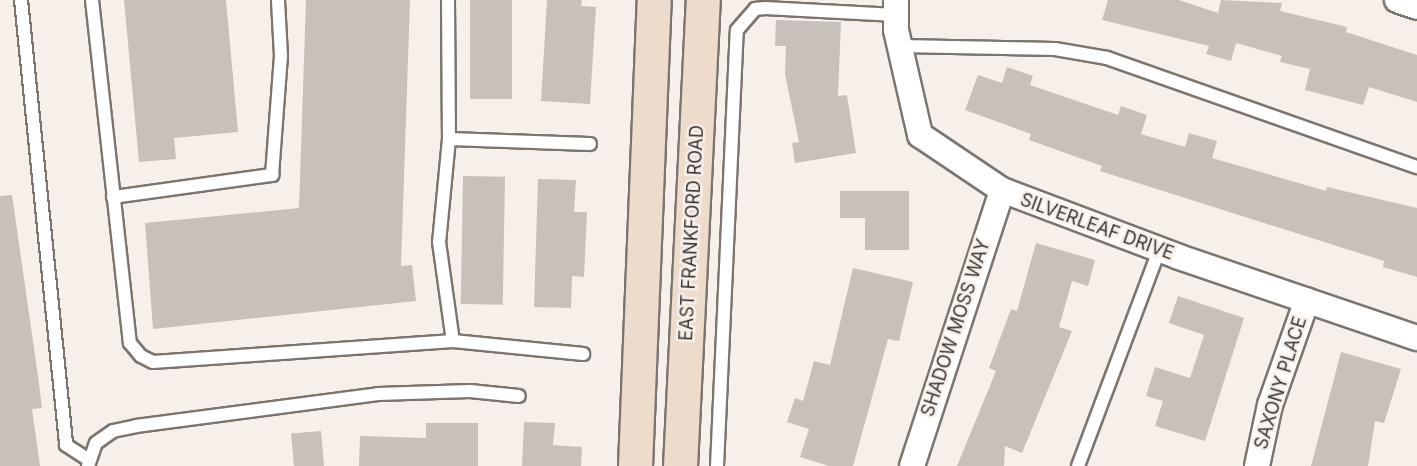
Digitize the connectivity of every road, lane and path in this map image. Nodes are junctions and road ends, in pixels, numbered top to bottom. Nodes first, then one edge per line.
1 (21, 0) edge
2 (92, 0) edge
3 (278, 0) edge
4 (447, 0) edge
5 (654, 0) edge
6 (703, 0) edge
7 (1397, 0) edge
8 (896, 7) edge
9 (1417, 7) edge
10 (900, 46) junction
11 (449, 139) junction
12 (590, 144) dead end
13 (1417, 167) edge
14 (1002, 190) junction
15 (113, 197) junction
16 (1159, 250) junction
17 (1307, 300) junction
18 (1417, 338) edge
19 (453, 341) junction
20 (584, 354) dead end
21 (519, 396) dead end
22 (89, 463) edge
23 (635, 466) edge
24 (680, 466) edge
25 (717, 466) edge
26 (912, 466) edge
27 (1078, 466) edge
28 (1257, 466) edge

1 - 22 lane
2 - 15 lane
3 - 15 lane
4 - 11 lane
5 - 23 main road
6 - 24 main road, EAST FRANKFORD ROAD
7 - 9 street
8 - 10 street, SILVERLEAF DRIVE
8 - 25 lane
10 - 13 lane
10 - 14 street, SILVERLEAF DRIVE
11 - 12 lane
11 - 19 lane
14 - 16 street, SILVERLEAF DRIVE
14 - 26 street, SHADOW MOSS WAY
15 - 19 lane
16 - 17 street, SILVERLEAF DRIVE
16 - 27 lane
17 - 18 street, SILVERLEAF DRIVE
17 - 28 street, SAXONY PLACE
19 - 20 lane
21 - 22 lane

